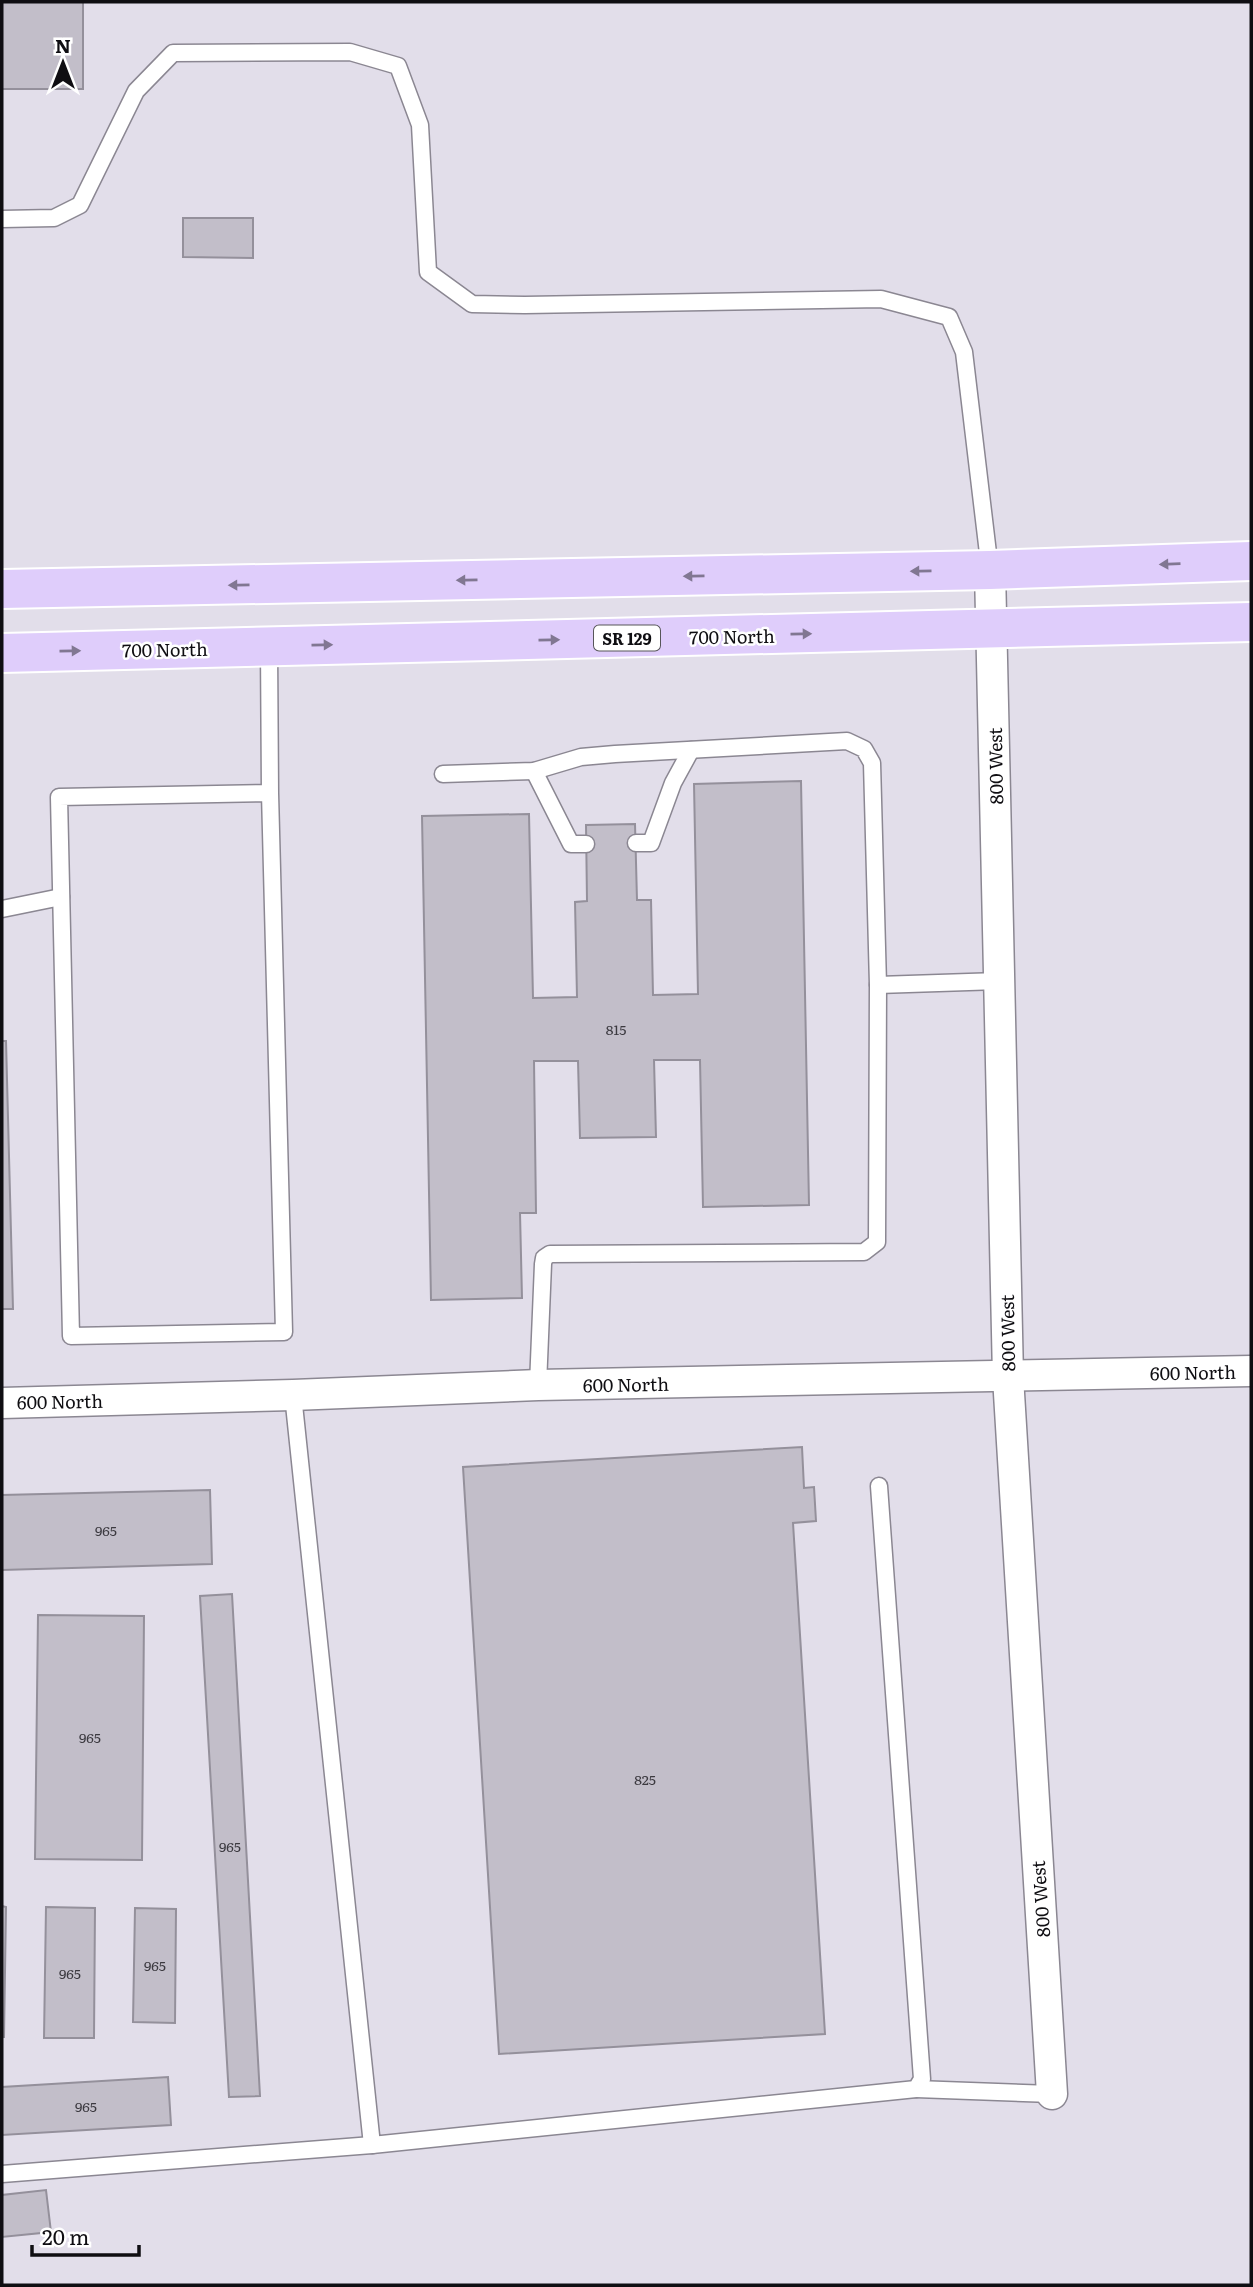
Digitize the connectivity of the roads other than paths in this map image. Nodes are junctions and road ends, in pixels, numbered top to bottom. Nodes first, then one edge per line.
1 (2, 219) edge
2 (1251, 561) edge
3 (990, 570) junction
4 (2, 589) edge
5 (1251, 622) edge
6 (992, 630) junction
7 (270, 647) junction
8 (2, 653) edge
9 (691, 750) junction
10 (534, 771) junction
11 (443, 774) dead end
12 (270, 793) junction
13 (586, 844) dead end
14 (636, 844) dead end
15 (61, 897) junction
16 (2, 909) edge
17 (999, 981) junction
18 (878, 985) junction
19 (1251, 1371) edge
20 (1008, 1377) junction
21 (538, 1385) junction
22 (293, 1395) junction
23 (2, 1403) edge
24 (879, 1486) dead end
25 (916, 2089) junction
26 (1052, 2094) joint
27 (372, 2145) junction
28 (2, 2174) edge

1 - 3 lane
2 -> 3 main road
3 -> 4 main road
3 - 6 street, 800 West
5 - 6 main road, 700 North / SR 129
7 -> 6 main road, 700 North / SR 129
6 - 17 street, 800 West
8 -> 7 main road, 700 North / SR 129
7 - 12 lane
9 - 10 lane
9 - 14 lane
9 - 18 lane
10 - 11 lane
10 - 13 lane
12 - 15 lane
12 - 15 lane
15 - 16 lane
17 - 18 lane
17 - 20 street, 800 West
18 - 21 lane
19 - 20 street, 600 North
20 - 21 street, 600 North
20 - 26 street, 800 West
21 - 22 street, 600 North
22 - 23 street, 600 North
22 - 27 lane
24 - 25 lane
25 - 26 lane
25 - 27 lane
27 - 28 lane

